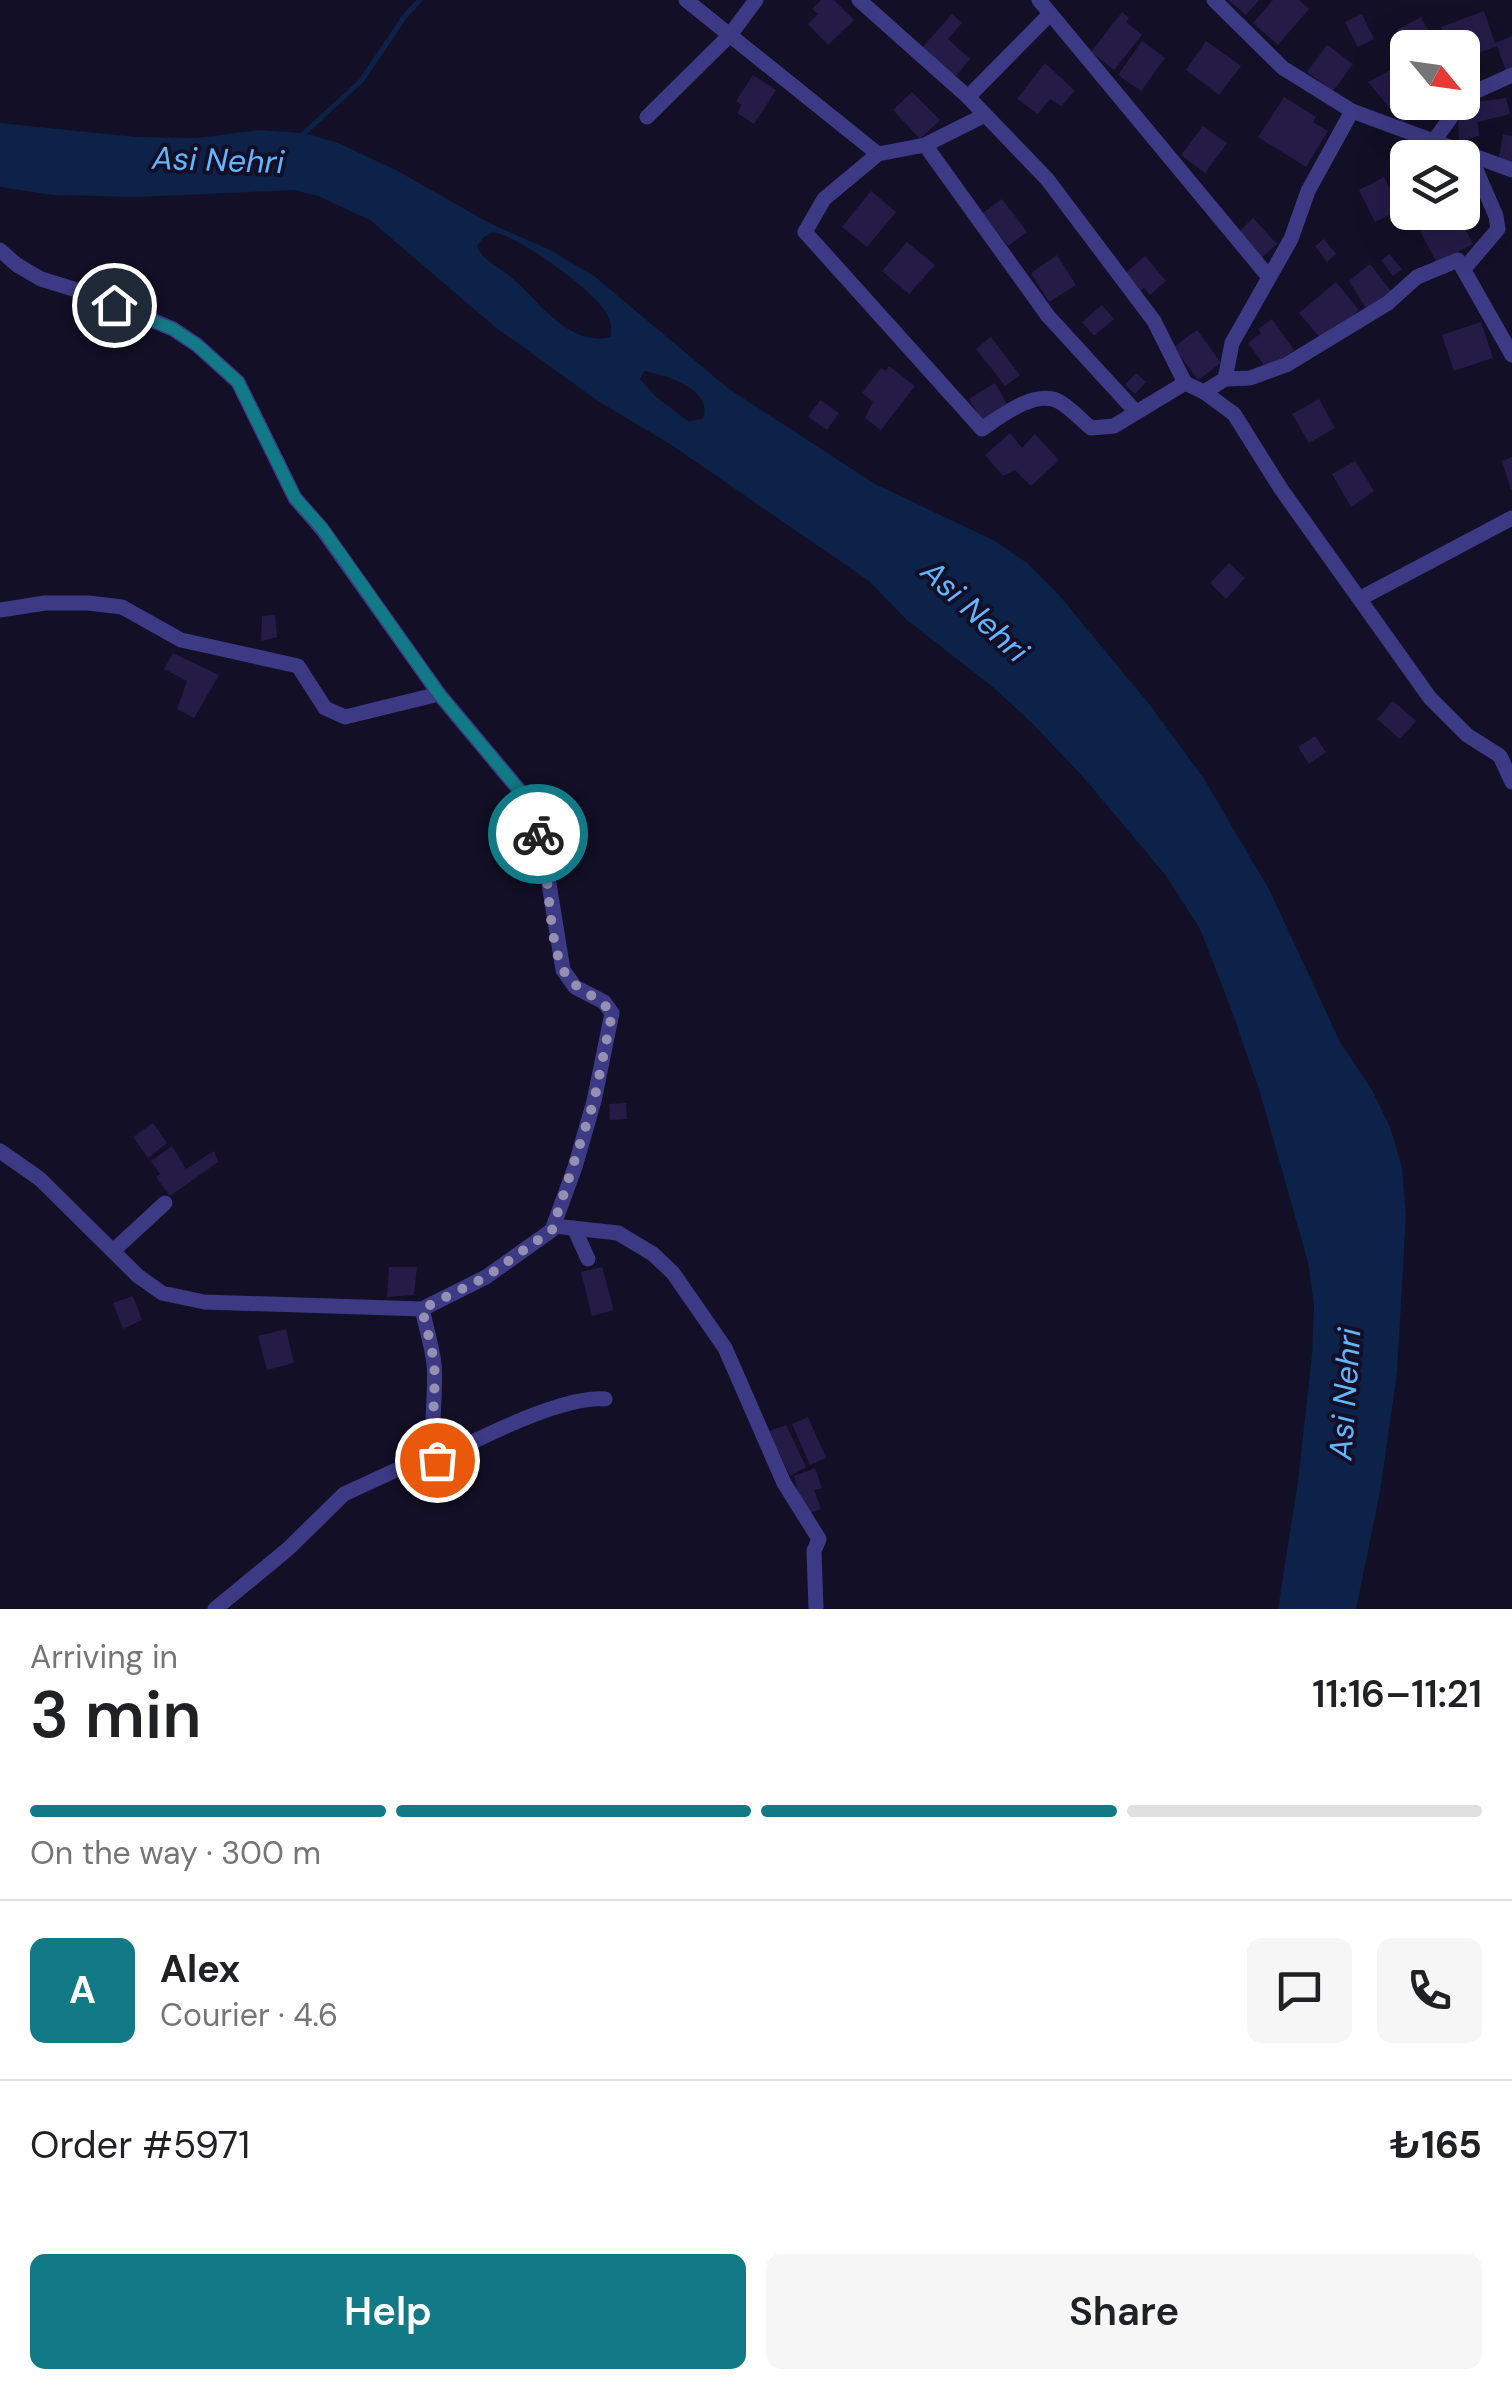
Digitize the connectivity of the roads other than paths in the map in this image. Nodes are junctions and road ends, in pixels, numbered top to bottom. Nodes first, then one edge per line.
1 (686, 0) edge
2 (756, 0) edge
3 (860, 0) edge
4 (1038, 0) edge
5 (1214, 0) edge
6 (1050, 14) junction
7 (730, 35) junction
8 (1512, 75) edge
9 (1480, 89) edge
10 (968, 97) junction
11 (1352, 111) junction
12 (984, 114) junction
13 (648, 117) dead end
14 (1428, 140) edge
15 (925, 145) junction
16 (878, 154) junction
17 (1480, 159) edge
18 (1512, 170) edge
19 (1480, 179) edge
20 (0, 250) edge
21 (1464, 270) junction
22 (1268, 276) junction
23 (1512, 356) edge
24 (1225, 379) junction
25 (1186, 383) junction
26 (1204, 392) junction
27 (1136, 412) junction
28 (1512, 518) edge
29 (1360, 598) junction
30 (0, 610) edge
31 (439, 694) junction
32 (1512, 782) edge
33 (0, 1150) edge
34 (165, 1203) dead end
35 (554, 1226) junction
36 (574, 1228) junction
37 (114, 1250) junction
38 (588, 1258) dead end
39 (422, 1309) junction
40 (605, 1399) dead end
41 (437, 1460) junction
42 (215, 1609) edge
43 (816, 1609) edge

1 - 7 street
2 - 7 street
3 - 10 street
4 - 6 street
5 - 11 street
6 - 10 street
6 - 22 street
7 - 13 street
7 - 16 street
8 - 9 street
10 - 12 street
11 - 14 street
11 - 22 street
12 - 15 street
12 - 25 street
15 - 16 street
15 - 27 street
16 - 27 street
17 - 18 street
19 - 21 street
20 - 31 street
21 - 23 street
21 - 24 street
22 - 24 street
24 - 26 street
25 - 26 street
25 - 27 street
26 - 29 street
28 - 29 street
29 - 32 street
30 - 31 street
31 - 35 street
33 - 37 street
34 - 37 street
35 - 36 street
35 - 39 street
36 - 38 street
36 - 43 street
37 - 39 street
39 - 41 street
40 - 41 street
41 - 42 street

